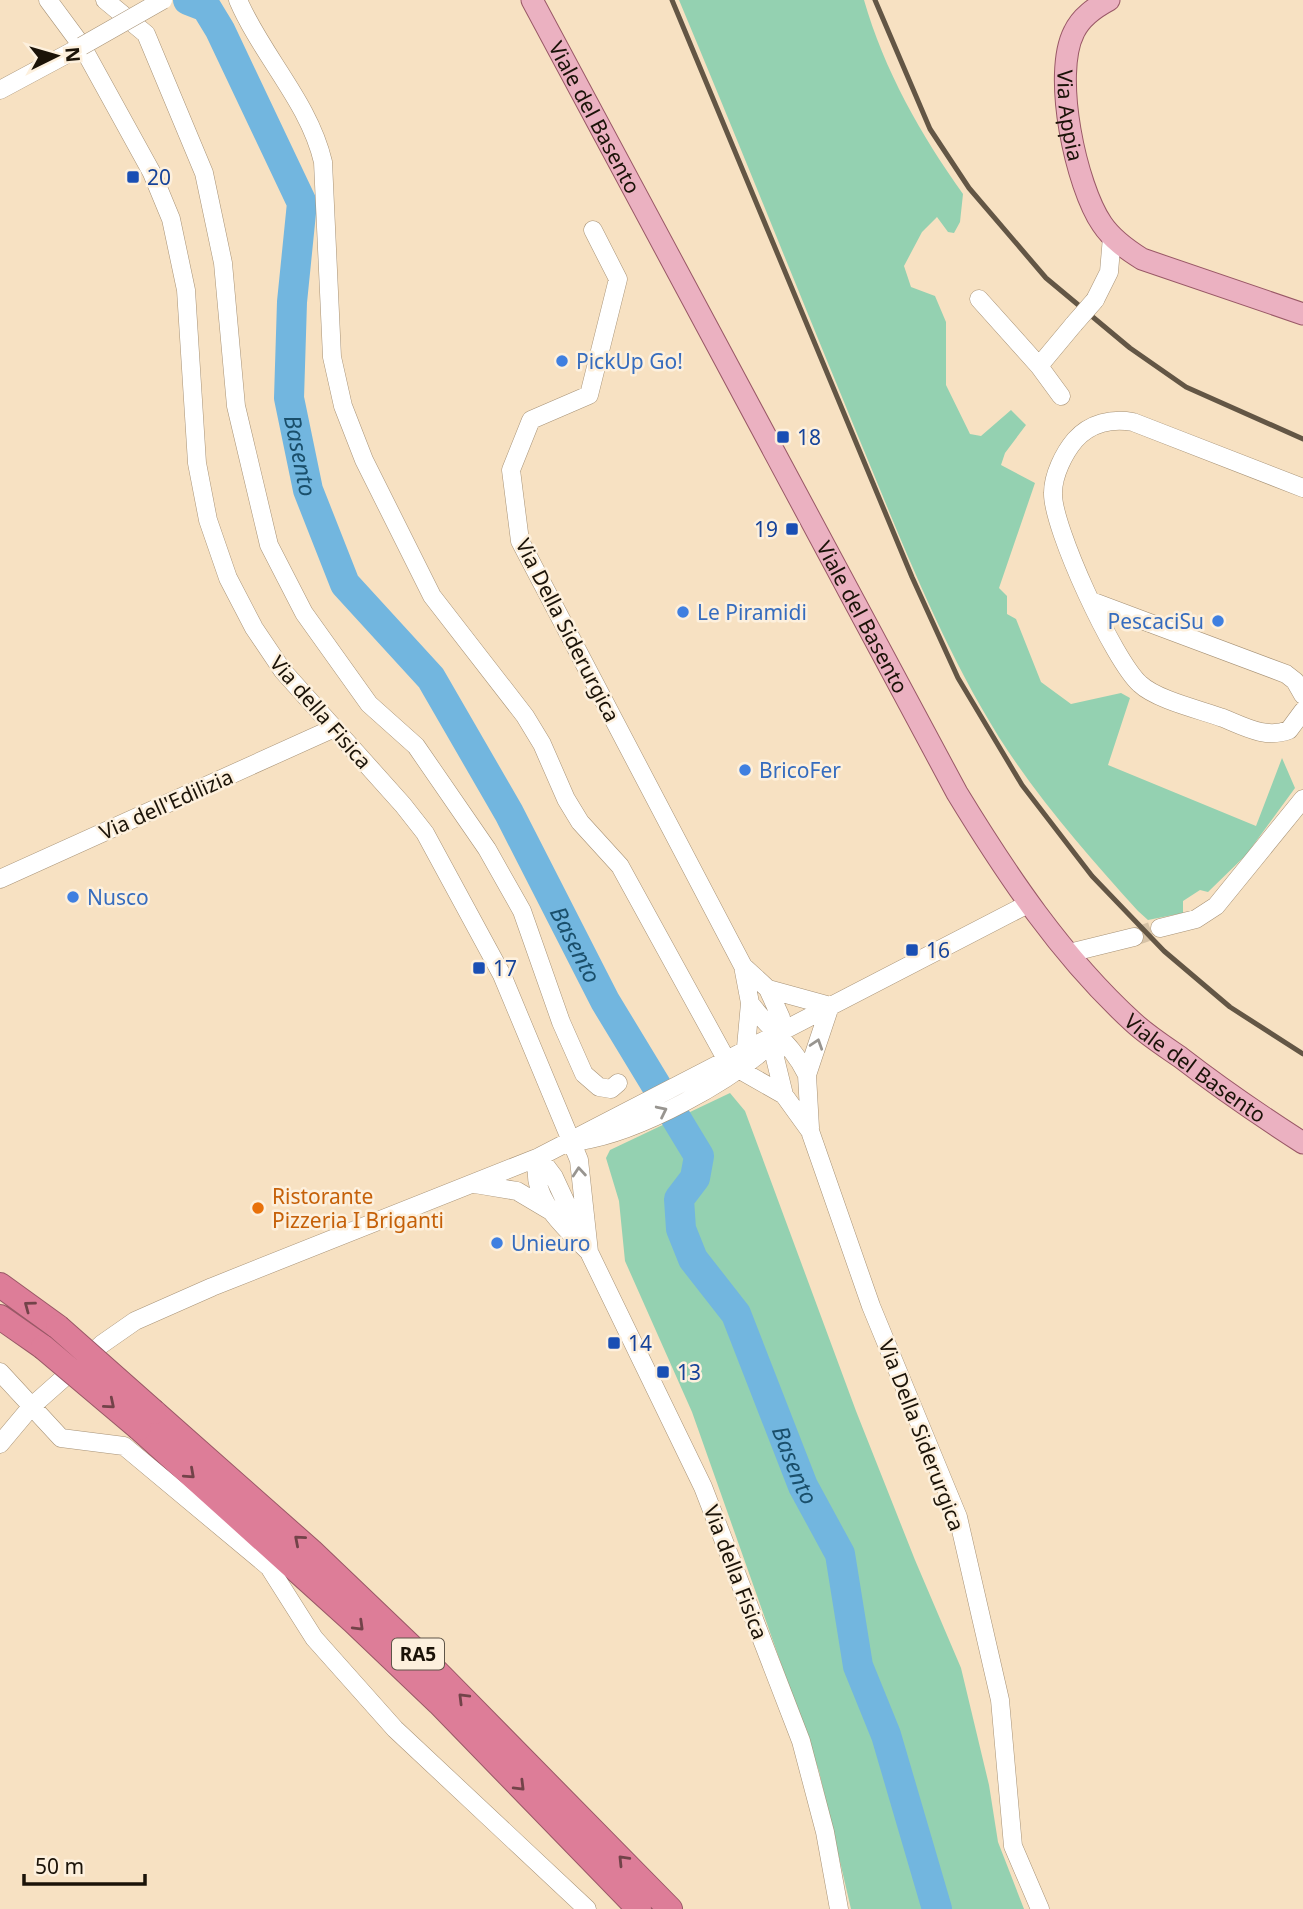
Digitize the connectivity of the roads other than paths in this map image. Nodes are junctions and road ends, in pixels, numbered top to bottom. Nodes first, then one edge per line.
1 (48, 0) edge
2 (106, 0) edge
3 (163, 0) edge
4 (238, 0) edge
5 (532, 0) edge
6 (1109, 0) edge
7 (82, 46) junction
8 (0, 90) edge
9 (593, 230) dead end
10 (1112, 237) junction
11 (979, 299) dead end
12 (1303, 314) edge
13 (1039, 366) junction
14 (1061, 396) dead end
15 (1303, 488) edge
16 (1091, 601) junction
17 (1303, 695) edge
18 (1303, 711) edge
19 (332, 729) junction
20 (1303, 799) edge
21 (0, 879) edge
22 (1028, 904) junction
23 (1160, 928) tunnel mouth
24 (1134, 937) tunnel mouth
25 (1069, 953) junction
26 (743, 966) junction
27 (768, 989) junction
28 (750, 1003) junction
29 (830, 1006) junction
30 (781, 1034) junction
31 (746, 1047) junction
32 (726, 1059) junction
33 (740, 1070) junction
34 (807, 1075) junction
35 (710, 1078) junction
36 (618, 1083) dead end
37 (784, 1095) junction
38 (810, 1131) junction
39 (572, 1142) junction
40 (1303, 1143) edge
41 (539, 1157) junction
42 (473, 1184) junction
43 (549, 1210) junction
44 (589, 1252) junction
45 (0, 1285) edge
46 (0, 1317) edge
47 (50, 1337) junction
48 (0, 1373) edge
49 (0, 1394) edge
50 (31, 1407) junction
51 (146, 1420) junction
52 (0, 1444) edge
53 (587, 1909) edge
54 (639, 1909) edge
55 (670, 1909) edge
56 (839, 1909) edge
57 (1041, 1909) edge

1 - 7 street, Via della Fisica
2 - 36 street
3 - 7 street, bridge
4 - 32 street
5 - 22 main road, Viale del Basento
6 - 10 main road, Via Appia
7 - 8 street
7 - 19 street, Via della Fisica
9 - 26 street, Via Della Siderurgica
10 - 12 main road, Via Appia
10 - 13 street, bridge
11 - 13 street
13 - 14 street
15 - 16 street
16 - 17 street
16 - 18 street
19 - 21 street, Via dell'Edilizia
19 - 39 street, Via della Fisica
20 - 23 street
22 - 25 main road, Viale del Basento
22 - 29 street
24 - 25 street
25 - 40 main road, Viale del Basento
26 - 27 street, Via Della Siderurgica
26 - 28 street, Via Della Siderurgica
27 - 29 street, Via Della Siderurgica
27 - 30 street, Via Della Siderurgica
28 - 30 street, Via Della Siderurgica
28 - 31 street, Via Della Siderurgica
29 - 30 street
34 -> 29 street, Via Della Siderurgica
30 - 31 street
30 - 33 street
30 - 34 street, Via Della Siderurgica
30 - 37 street, Via Della Siderurgica
31 - 32 street
32 - 35 street
33 - 35 street
33 - 37 street, Via Della Siderurgica
34 - 38 street, Via Della Siderurgica
35 - 39 street
37 - 38 street, Via Della Siderurgica
38 - 57 street, Via Della Siderurgica
39 - 41 street
44 -> 39 street, Via della Fisica
41 - 42 street
41 - 43 street, Via della Fisica
41 - 44 street
42 - 43 street
42 - 50 street
43 - 44 street, Via della Fisica
44 - 56 street, Via della Fisica
47 -> 45 highway, RA5
46 - 47 highway, RA5
47 - 51 highway, RA5, bridge
48 - 50 street
49 - 50 street
50 - 52 street
50 - 53 street
51 -> 54 highway, RA5
55 -> 51 highway, RA5

